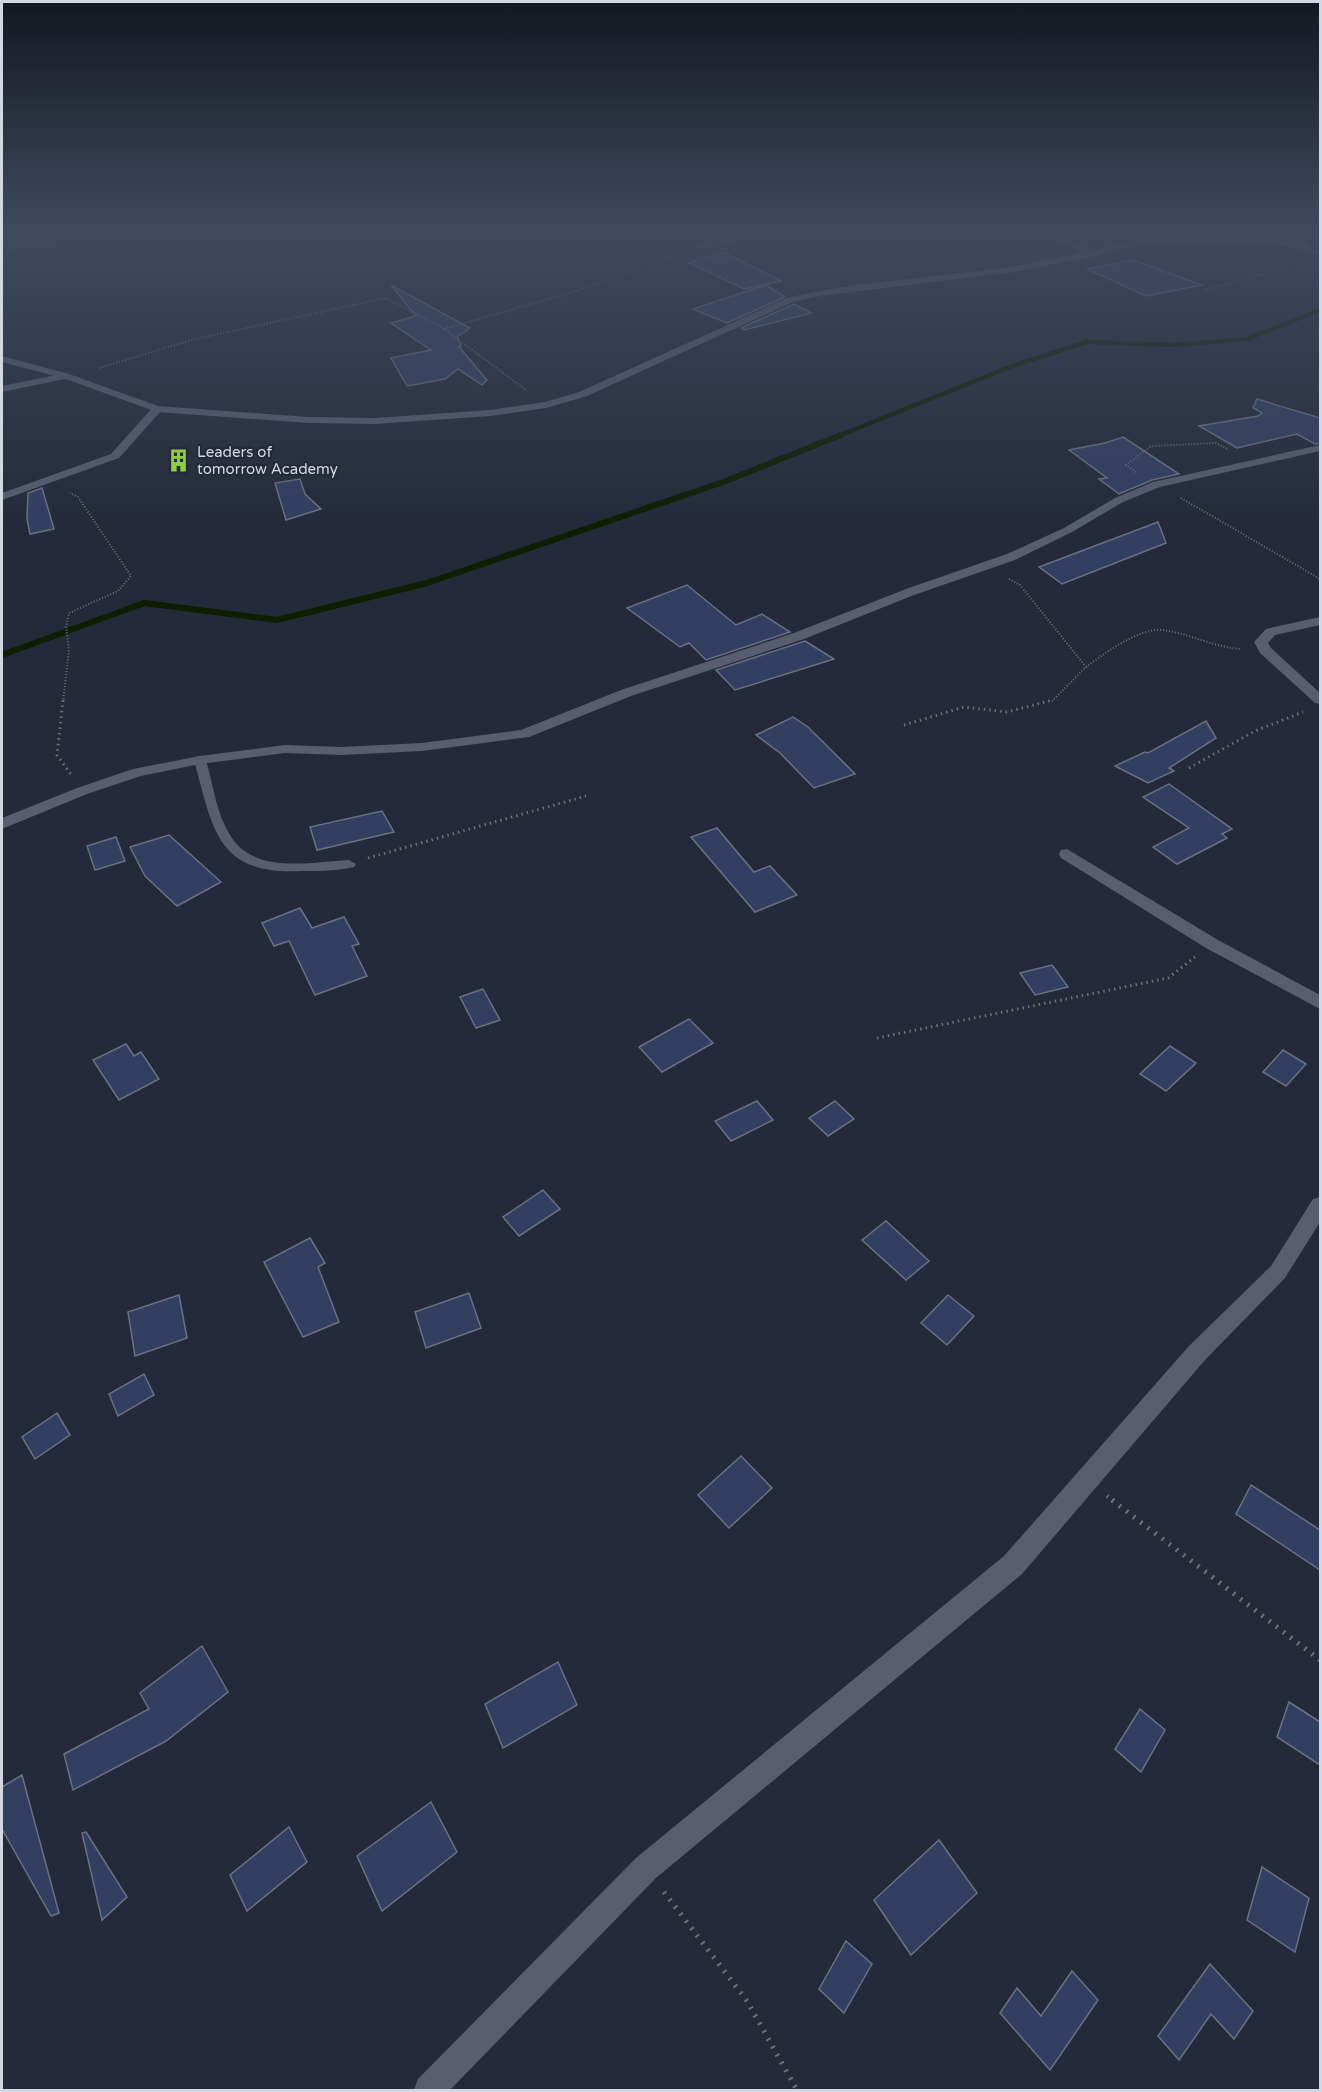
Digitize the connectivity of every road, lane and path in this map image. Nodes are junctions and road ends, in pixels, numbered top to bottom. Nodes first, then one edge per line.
1 (239, 330) edge
2 (445, 330) edge
3 (725, 330) edge
4 (2, 359) edge
5 (66, 376) junction
6 (2, 389) edge
7 (546, 405) junction
8 (157, 409) junction
9 (1319, 451) edge
10 (1254, 463) junction
11 (49, 480) junction
12 (1157, 484) junction
13 (2, 497) edge
14 (984, 565) junction
15 (1320, 579) edge
16 (1320, 621) edge
17 (1265, 650) junction
18 (1086, 667) junction
19 (1320, 700) edge
20 (1310, 709) dead end
21 (904, 724) dead end
22 (200, 760) junction
23 (1189, 768) dead end
24 (82, 790) junction
25 (586, 796) dead end
26 (2, 824) edge
27 (1067, 854) dead end
28 (349, 864) joint
29 (1212, 944) junction
30 (1320, 1003) edge
31 (877, 1038) dead end
32 (1320, 1205) edge
33 (1088, 1481) junction
34 (1320, 1660) edge
35 (646, 1868) junction
36 (429, 2091) edge
37 (797, 2091) edge

1 - 5 path
2 - 7 path
3 - 7 street
4 - 5 street
5 - 6 street
5 - 8 street
7 - 8 street
8 - 11 street
9 - 10 street
10 - 12 street
10 - 12 path
11 - 13 street
11 - 24 path
12 - 14 street
12 - 15 path
14 - 18 path
14 - 22 street
16 - 17 street
17 - 18 path
17 - 19 street
18 - 21 path
20 - 23 path
22 - 24 street
22 - 28 lane
24 - 26 street
25 - 28 path
27 - 29 street
29 - 30 street
29 - 31 path
32 - 33 street
33 - 34 path
33 - 35 street
35 - 36 street
35 - 37 path

